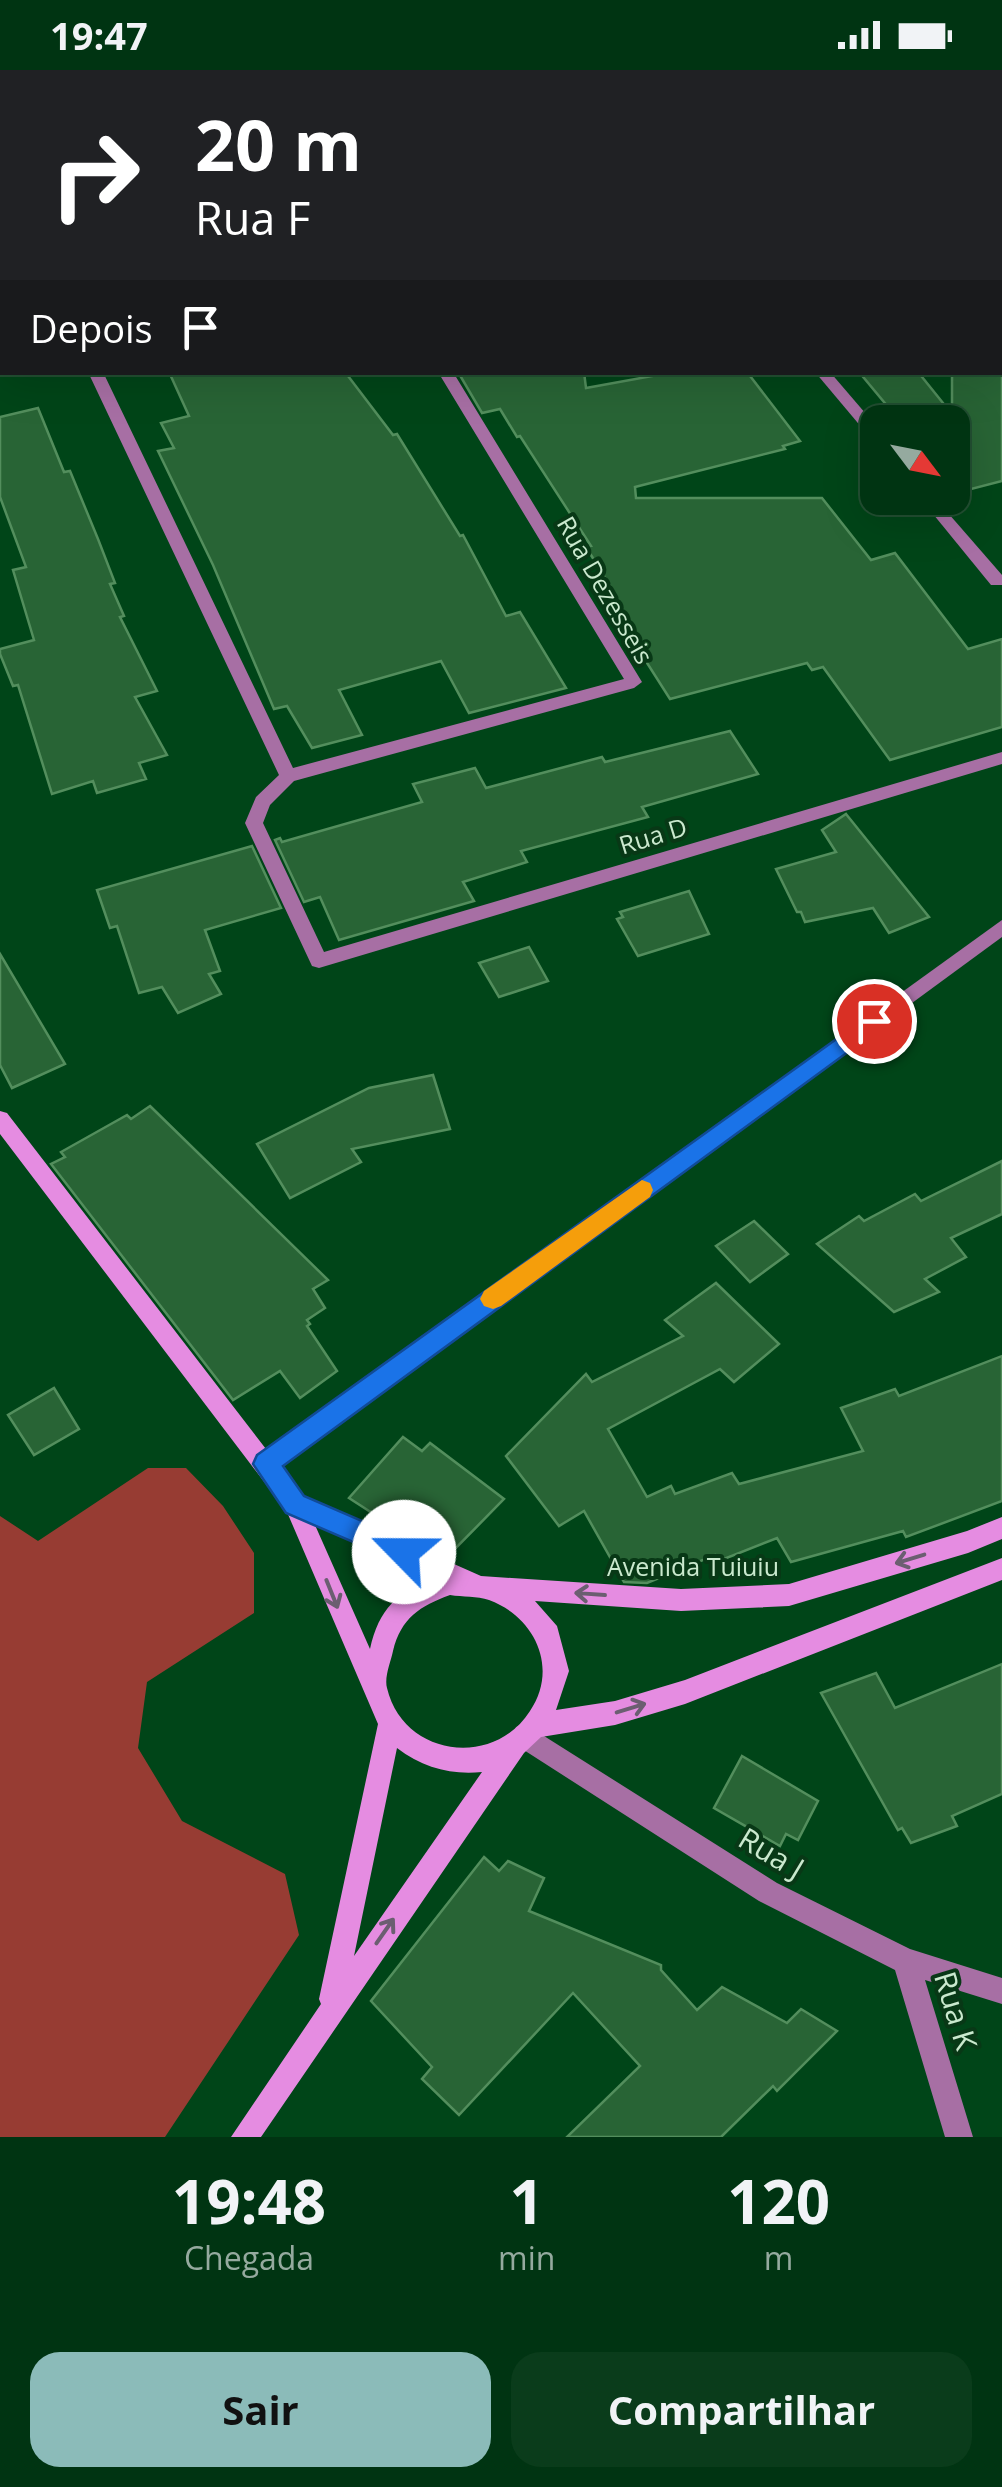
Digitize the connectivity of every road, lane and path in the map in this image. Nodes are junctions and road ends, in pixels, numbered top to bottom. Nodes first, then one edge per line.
1 (96, 375) edge
2 (447, 375) edge
3 (825, 375) edge
4 (860, 417) edge
5 (941, 515) edge
6 (1002, 580) edge
7 (1002, 758) edge
8 (288, 776) junction
9 (1002, 928) edge
10 (0, 1119) edge
11 (266, 1464) junction
12 (295, 1504) junction
13 (1002, 1528) edge
14 (1002, 1569) edge
15 (485, 1585) junction
16 (374, 1681) junction
17 (390, 1724) junction
18 (525, 1736) junction
19 (906, 1961) junction
20 (1002, 1991) edge
21 (330, 2011) junction
22 (245, 2137) edge
23 (960, 2137) edge

1 - 8 street
2 - 8 street, Rua Dezesseis
3 - 4 street
5 - 6 street
7 - 8 street, Rua D
9 - 11 street
10 - 11 main road
11 - 12 main road
12 - 15 main road
12 -> 16 main road
13 -> 15 main road, Avenida Tuiuiu
18 -> 14 main road
15 - 16 main road
15 - 18 main road
16 - 17 main road
17 - 18 main road
17 - 21 main road
18 - 19 street, Rua J
21 -> 18 main road
19 - 20 street, Rua J
19 - 23 street, Rua K
21 - 22 main road

